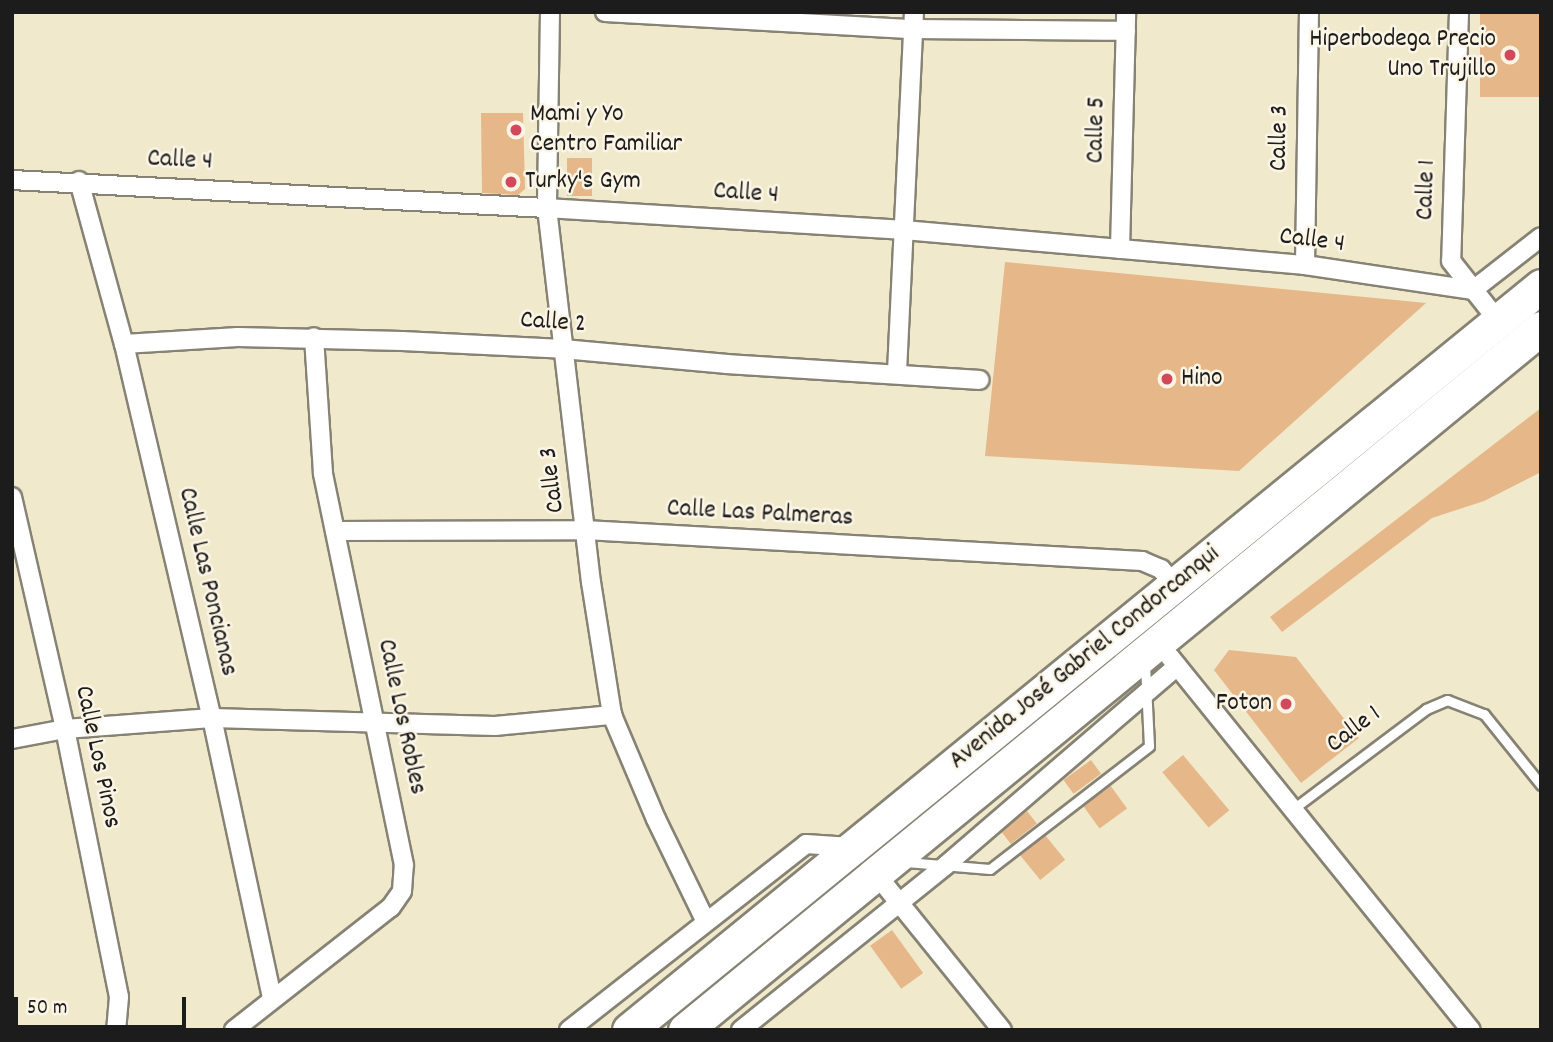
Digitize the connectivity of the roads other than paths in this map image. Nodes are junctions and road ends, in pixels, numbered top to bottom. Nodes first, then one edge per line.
1 (550, 12) edge
2 (605, 12) edge
3 (1126, 12) edge
4 (1308, 12) edge
5 (1459, 12) edge
6 (729, 16) edge
7 (914, 21) edge
8 (1126, 31) junction
9 (12, 180) edge
10 (79, 181) junction
11 (547, 208) junction
12 (904, 230) junction
13 (1541, 237) edge
14 (1120, 249) junction
15 (1305, 265) junction
16 (1473, 290) junction
17 (1537, 297) edge
18 (1497, 320) junction
19 (314, 337) junction
20 (1530, 337) edge
21 (124, 344) junction
22 (564, 349) junction
23 (897, 372) junction
24 (979, 380) dead end
25 (12, 498) edge
26 (585, 530) junction
27 (335, 531) junction
28 (1173, 584) junction
29 (1138, 615) junction
30 (1159, 653) junction
31 (1146, 694) junction
32 (611, 715) junction
33 (212, 718) junction
34 (375, 723) junction
35 (65, 729) junction
36 (12, 739) edge
37 (1541, 785) edge
38 (1293, 809) junction
39 (854, 847) junction
40 (946, 864) junction
41 (883, 867) junction
42 (900, 903) junction
43 (705, 920) junction
44 (272, 999) junction
45 (116, 1030) edge
46 (234, 1030) edge
47 (569, 1030) edge
48 (629, 1030) edge
49 (685, 1030) edge
50 (741, 1030) edge
51 (1002, 1030) edge
52 (1471, 1030) edge

1 - 11 street, Calle 3
2 - 6 street
3 - 8 street, Calle 5
4 - 15 street, Calle 3
5 - 16 street, Calle 1
6 - 7 street
7 - 8 street
7 - 12 street
8 - 14 street, Calle 5
9 - 10 street, Calle 4
10 - 11 street, Calle 4
10 - 21 street, Calle Las Poncianas
11 - 12 street, Calle 4
11 - 22 street, Calle 3
12 - 14 street, Calle 4
12 - 23 street
13 - 16 street
14 - 15 street, Calle 4
15 - 16 street, Calle 4
16 - 18 street, Calle 1
17 - 18 highway, Avenida José Gabriel Condorcanqui
18 - 20 street, Calle 1
18 - 28 highway, Avenida José Gabriel Condorcanqui
19 - 21 street, Calle 2
19 - 22 street, Calle 2
19 - 27 street, Calle Los Robles
20 - 30 highway, Avenida José Gabriel Condorcanqui
21 - 33 street, Calle Las Poncianas
22 - 23 street, Calle 2
22 - 26 street, Calle 3
23 - 24 street, Calle 2
25 - 35 street, Calle Los Pinos
26 - 27 street, Calle Las Palmeras
26 - 28 street, Calle Las Palmeras
26 - 32 street, Calle 3
27 - 34 street, Calle Los Robles
28 - 29 highway, Avenida José Gabriel Condorcanqui
29 - 30 street
29 - 39 highway, Avenida José Gabriel Condorcanqui
30 - 31 street
30 - 31 lane
30 - 38 street
30 - 41 highway, Avenida José Gabriel Condorcanqui
31 - 40 street
31 - 40 lane
32 - 34 street
32 - 43 street, Calle 3
33 - 34 street
33 - 35 street
33 - 44 street, Calle Las Poncianas
34 - 44 street, Calle Los Robles
35 - 36 street
35 - 45 street, Calle Los Pinos
37 - 38 lane, Calle 1
38 - 52 street
39 - 41 street
39 - 43 street
39 - 48 highway, Avenida José Gabriel Condorcanqui
40 - 41 lane
40 - 42 street
41 - 42 street
41 - 49 highway, Avenida José Gabriel Condorcanqui
42 - 50 street
42 - 51 street
43 - 47 street
44 - 46 street, Calle Los Robles

